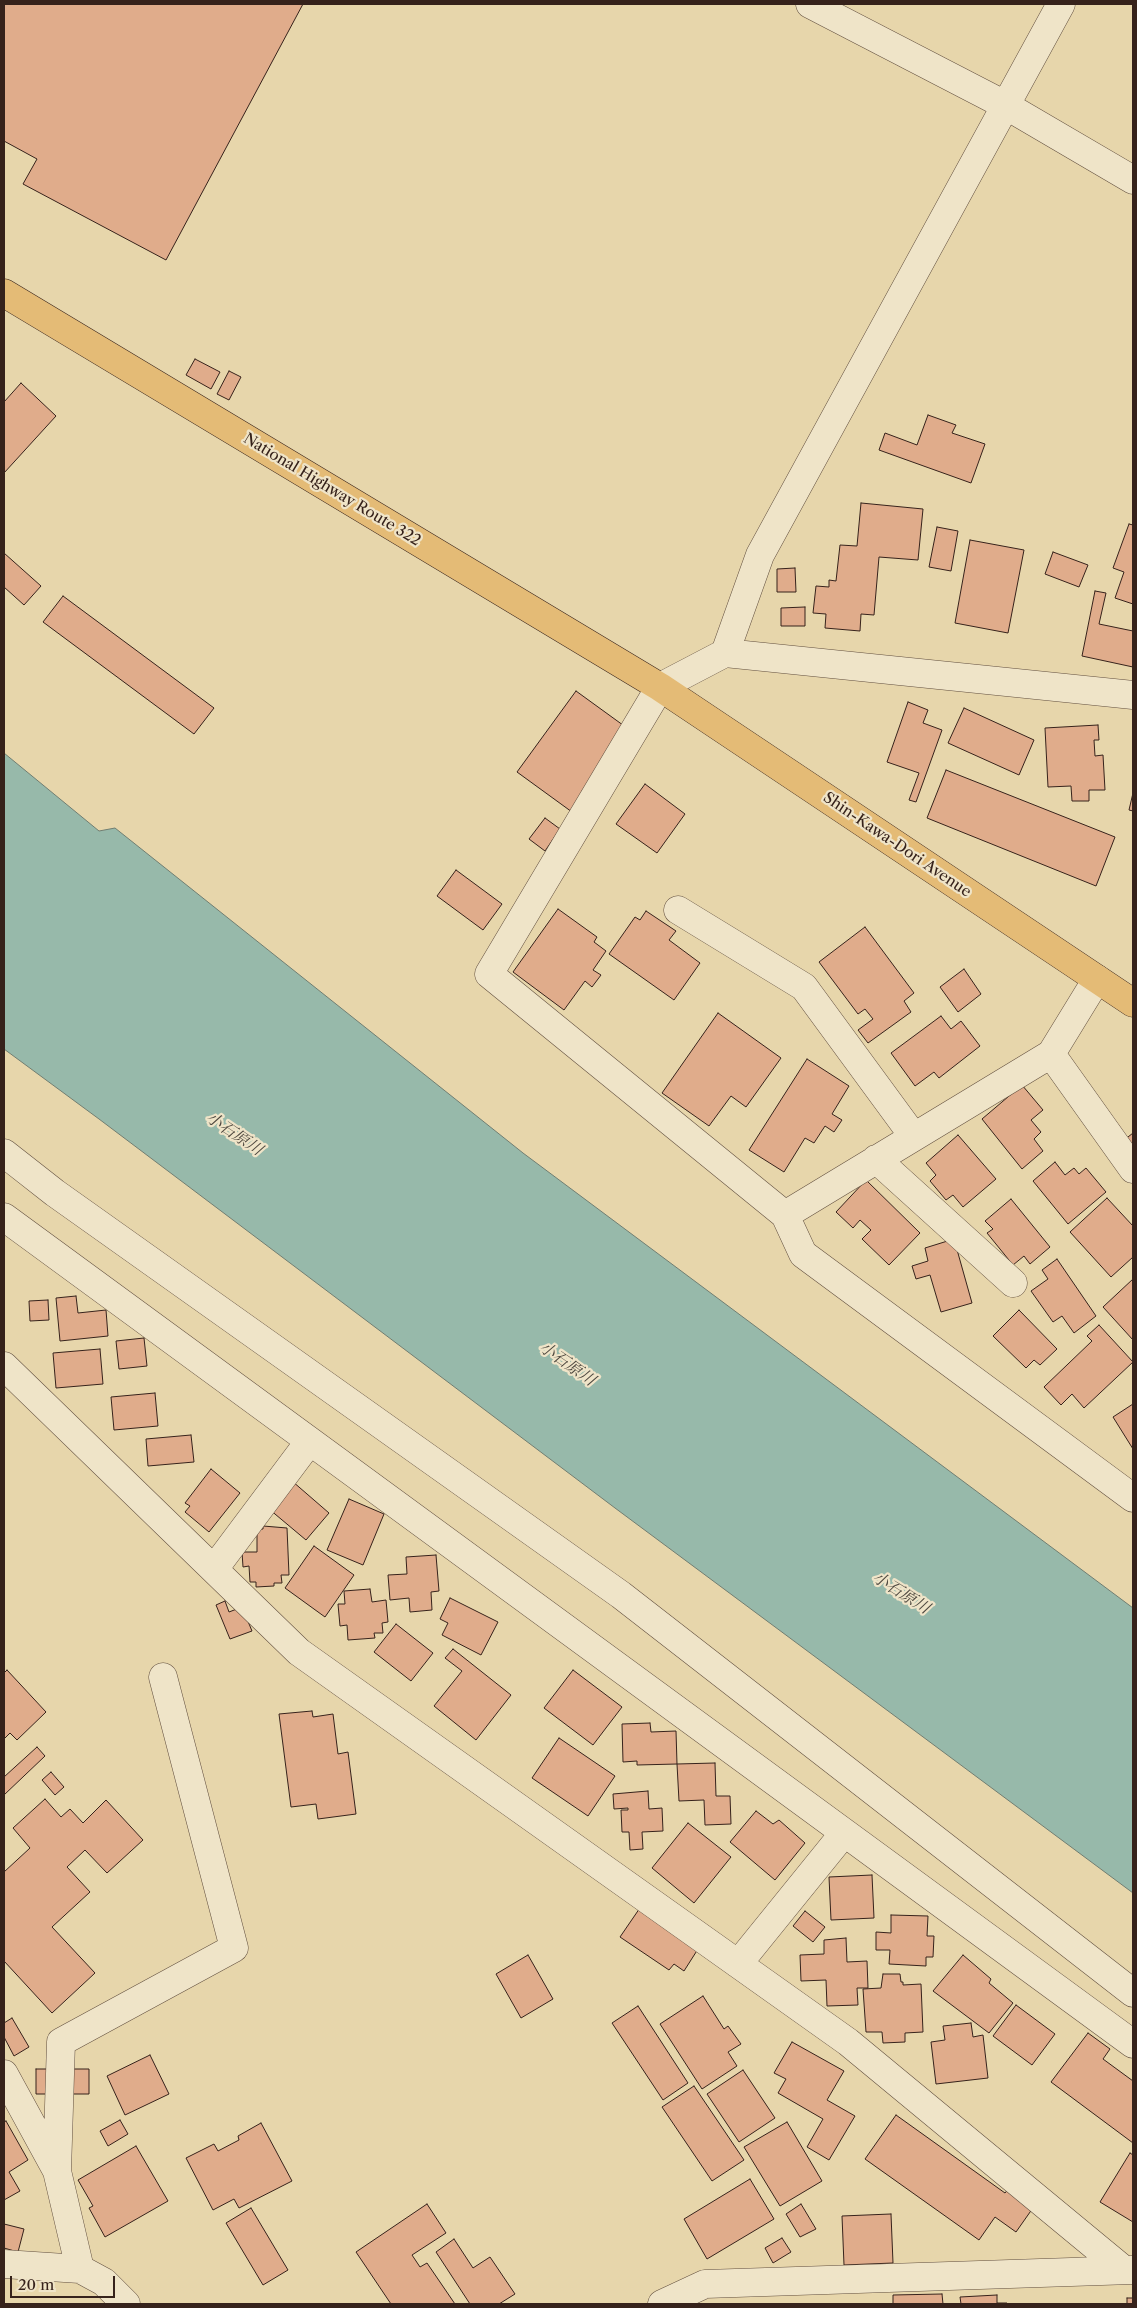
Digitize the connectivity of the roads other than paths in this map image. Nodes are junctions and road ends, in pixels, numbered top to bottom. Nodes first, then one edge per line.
1 (810, 4) edge
2 (1061, 4) edge
3 (1005, 106) junction
4 (1133, 180) edge
5 (4, 293) edge
6 (725, 653) junction
7 (660, 687) junction
8 (1133, 695) edge
9 (678, 910) dead end
10 (1097, 979) junction
11 (1133, 1003) edge
12 (1051, 1054) junction
13 (914, 1137) junction
14 (4, 1153) edge
15 (876, 1160) junction
16 (1133, 1169) edge
17 (785, 1215) junction
18 (4, 1217) edge
19 (1013, 1283) dead end
20 (4, 1366) edge
21 (309, 1442) junction
22 (1133, 1498) edge
23 (214, 1569) junction
24 (163, 1677) dead end
25 (844, 1833) junction
26 (738, 1964) junction
27 (1133, 1993) edge
28 (1133, 2044) edge
29 (4, 2074) edge
30 (58, 2171) junction
31 (4, 2264) edge
32 (80, 2269) junction
33 (1129, 2270) edge
34 (126, 2304) edge
35 (662, 2304) edge

1 - 3 street
2 - 3 street
3 - 4 street
3 - 6 street
5 - 7 highway, National Highway Route 322
6 - 7 street
6 - 8 street
7 - 10 highway, Shin-Kawa-Dori Avenue
7 - 17 street
9 - 13 street
10 - 11 highway, Shin-Kawa-Dori Avenue
10 - 12 street
12 - 13 street
12 - 16 street
13 - 15 street
14 - 27 street
15 - 17 street
15 - 19 street
17 - 22 street
18 - 21 street
20 - 23 street
21 - 23 street
21 - 25 street
23 - 26 street
24 - 30 street
25 - 26 street
25 - 28 street
26 - 33 street
29 - 30 street
30 - 32 street
31 - 32 street
32 - 34 street
33 - 35 street

